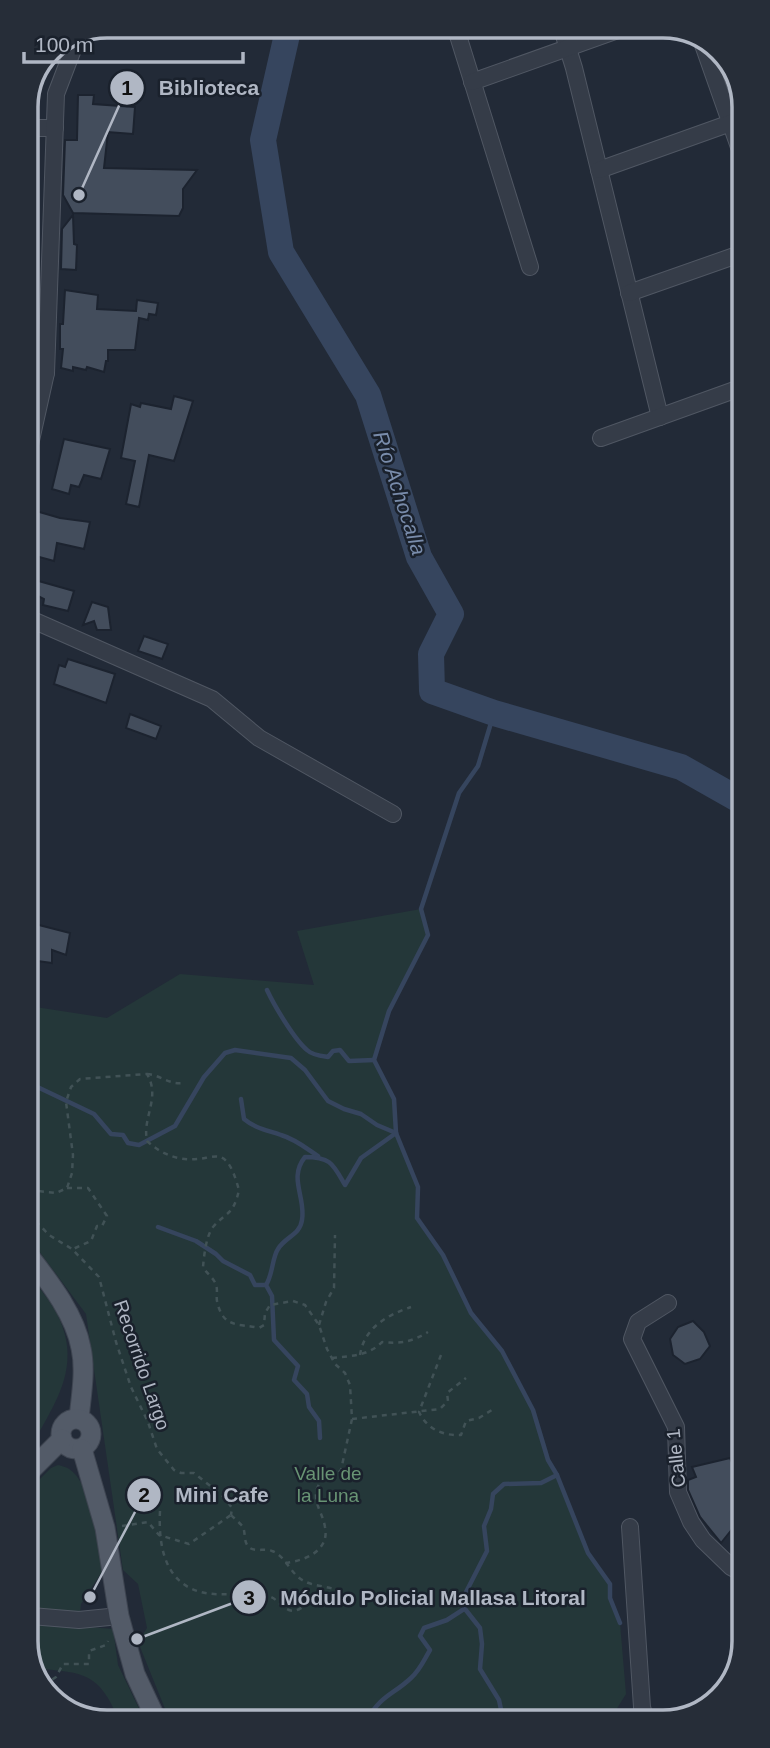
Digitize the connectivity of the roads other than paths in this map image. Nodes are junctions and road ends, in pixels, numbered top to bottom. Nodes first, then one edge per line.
1 (459, 39) edge
2 (565, 39) edge
3 (593, 39) edge
4 (74, 48) edge
5 (568, 48) junction
6 (708, 57) edge
7 (472, 82) junction
8 (732, 115) edge
9 (732, 123) edge
10 (39, 128) edge
11 (55, 128) junction
12 (599, 170) junction
13 (732, 257) edge
14 (530, 267) dead end
15 (629, 293) junction
16 (39, 373) edge
17 (46, 373) junction
18 (732, 391) edge
19 (39, 405) edge
20 (660, 417) junction
21 (601, 438) dead end
22 (39, 623) edge
23 (393, 814) dead end
24 (38, 1269) edge
25 (668, 1303) dead end
26 (79, 1419) junction
27 (62, 1440) junction
28 (82, 1449) junction
29 (38, 1463) edge
30 (630, 1527) dead end
31 (732, 1568) edge
32 (119, 1616) junction
33 (38, 1617) edge
34 (151, 1709) edge
35 (643, 1710) edge

1 - 7 street
2 - 5 street
3 - 5 street
4 - 11 street
5 - 7 street
5 - 12 street
6 - 8 street
7 - 14 street
9 - 12 street
10 - 11 street
11 - 17 street
12 - 15 street
13 - 15 street
15 - 20 street
16 - 17 street
17 - 19 street
18 - 20 street
20 - 21 street
22 - 23 street
24 - 26 main road
25 - 31 street, Calle 1
26 - 27 main road
26 - 28 main road
27 - 28 main road
27 - 29 main road
28 - 32 main road
30 - 35 street
32 - 33 street
32 - 34 main road

